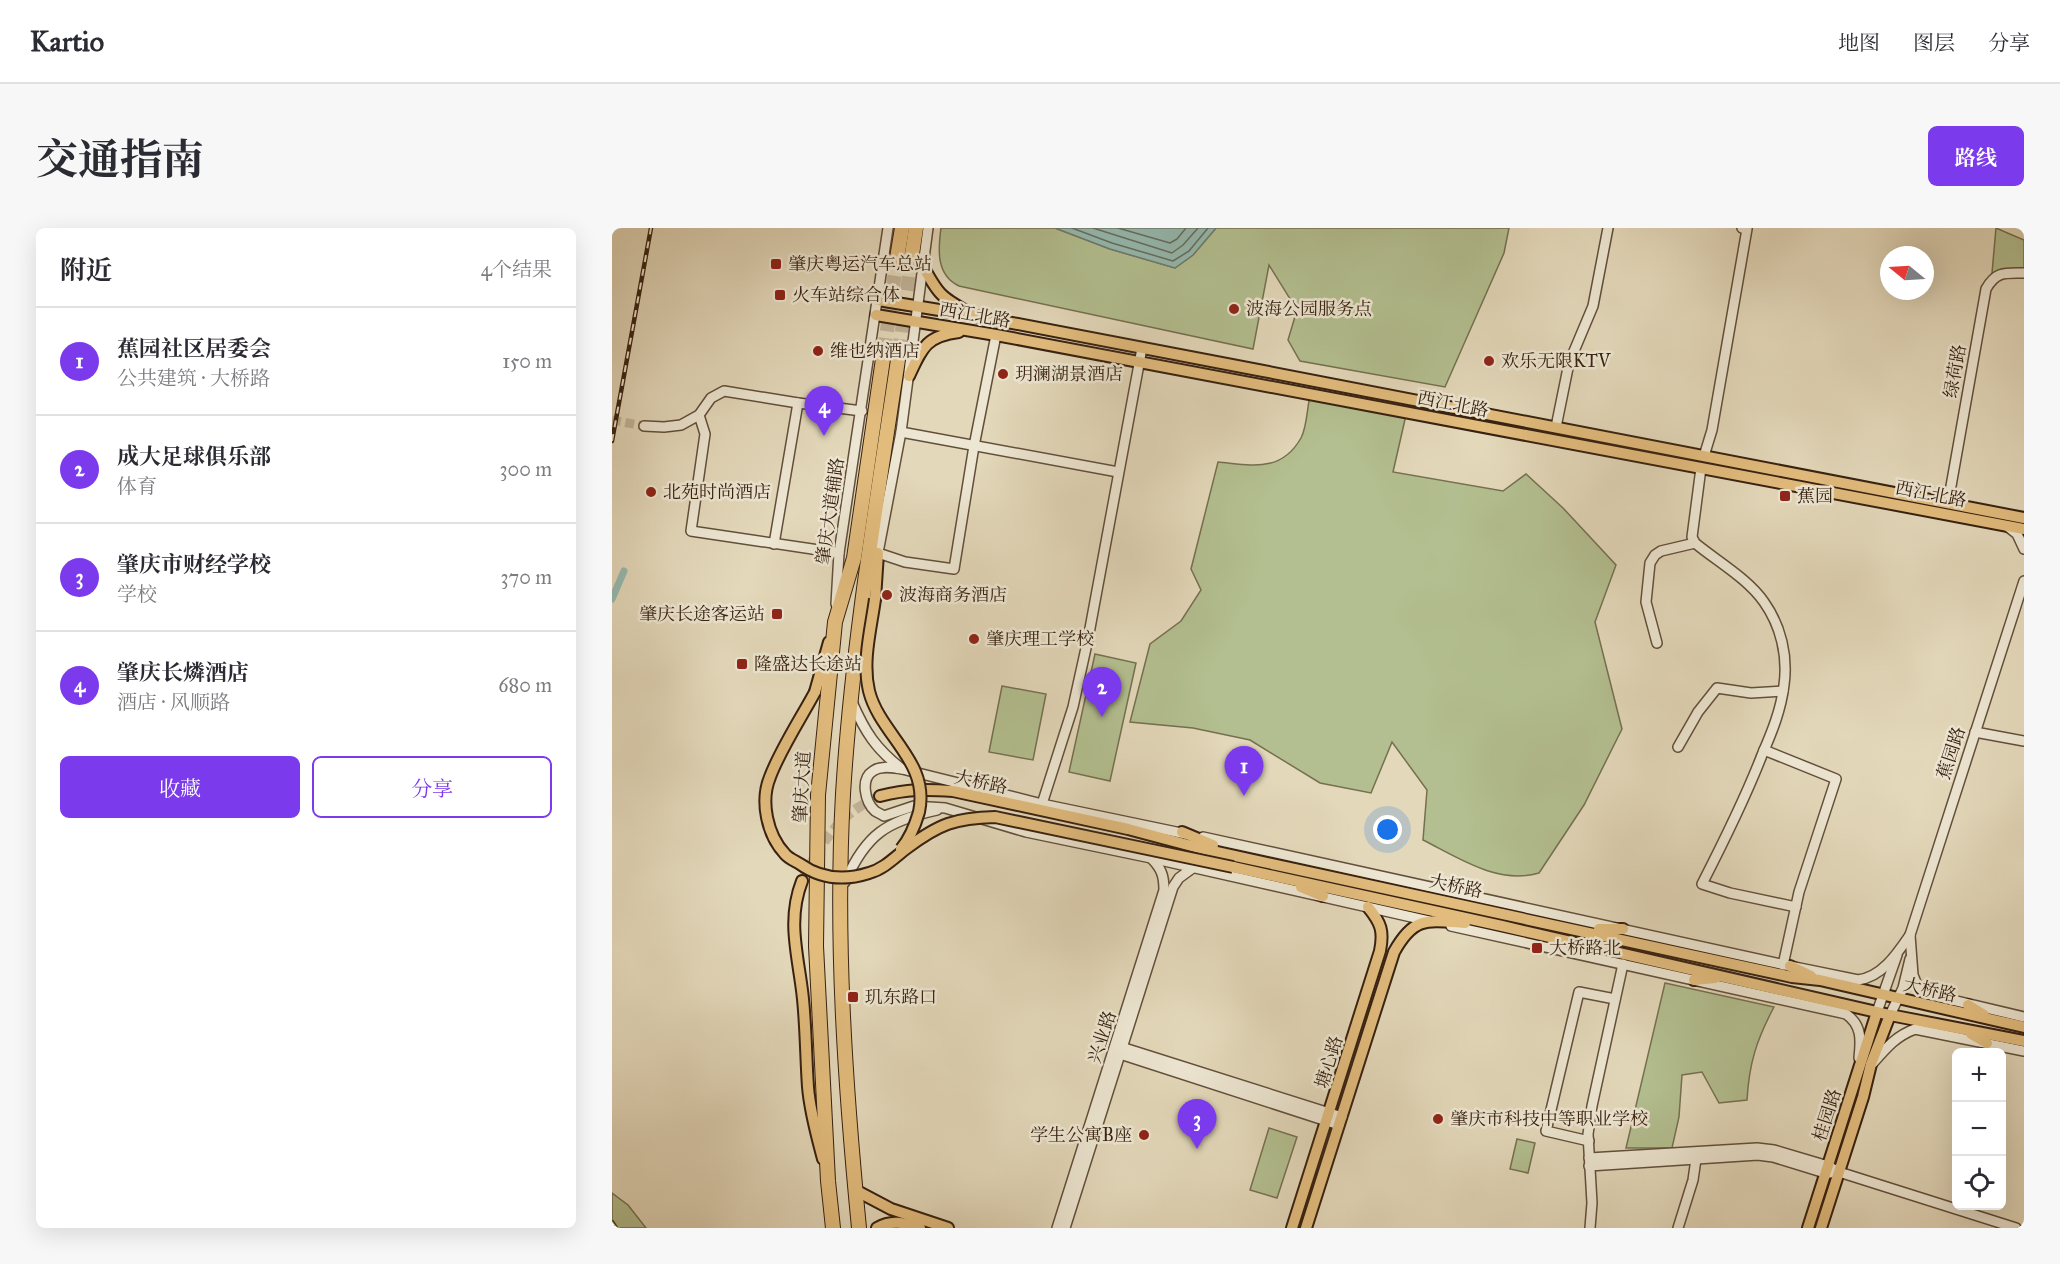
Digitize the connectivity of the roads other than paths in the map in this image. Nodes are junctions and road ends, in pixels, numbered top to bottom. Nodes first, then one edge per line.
1 (888, 228) edge
2 (902, 228) edge
3 (916, 228) edge
4 (928, 228) edge
5 (1608, 228) edge
6 (1742, 228) edge
7 (911, 262) junction
8 (2024, 273) edge
9 (878, 300) junction
10 (918, 307) junction
11 (876, 315) junction
12 (976, 316) junction
13 (916, 322) junction
14 (974, 331) junction
15 (996, 335) junction
16 (1142, 348) junction
17 (884, 352) tunnel mouth
18 (899, 354) tunnel mouth
19 (1140, 363) junction
20 (909, 376) junction
21 (798, 403) junction
22 (862, 411) junction
23 (699, 415) junction
24 (1502, 417) junction
25 (644, 426) tunnel mouth
26 (1557, 427) junction
27 (1500, 429) junction
28 (901, 432) junction
29 (974, 446) junction
30 (1704, 456) junction
31 (1701, 468) junction
32 (1118, 472) junction
33 (1948, 503) junction
34 (1990, 517) junction
35 (2024, 518) edge
36 (2006, 525) junction
37 (2024, 529) edge
38 (1695, 543) junction
39 (774, 544) junction
40 (2024, 549) edge
41 (839, 553) junction
42 (878, 553) junction
43 (2024, 581) edge
44 (861, 609) junction
45 (834, 622) junction
46 (1657, 643) dead end
47 (1783, 691) junction
48 (851, 701) junction
49 (1975, 732) junction
50 (2024, 741) edge
51 (1678, 747) dead end
52 (1764, 750) junction
53 (902, 769) junction
54 (880, 796) tunnel mouth
55 (1042, 804) junction
56 (945, 808) junction
57 (1182, 832) junction
58 (1151, 858) junction
59 (1259, 860) junction
60 (889, 863) junction
61 (1194, 867) junction
62 (1276, 876) junction
63 (802, 881) tunnel mouth
64 (840, 892) junction
65 (1323, 896) junction
66 (1368, 907) junction
67 (1796, 907) junction
68 (1427, 920) junction
69 (1502, 926) junction
70 (1623, 929) junction
71 (1581, 930) junction
72 (1910, 935) junction
73 (1912, 951) junction
74 (1898, 953) junction
75 (1623, 964) junction
76 (1786, 965) junction
77 (1725, 976) junction
78 (1694, 980) junction
79 (1820, 980) junction
80 (1884, 996) junction
81 (1615, 999) junction
82 (1897, 999) junction
83 (1968, 1005) junction
84 (1878, 1012) junction
85 (1890, 1015) junction
86 (2024, 1017) edge
87 (1992, 1020) junction
88 (2024, 1027) edge
89 (1965, 1031) junction
90 (2024, 1041) edge
91 (1987, 1043) junction
92 (1119, 1050) junction
93 (2024, 1051) edge
94 (1871, 1064) junction
95 (1856, 1077) junction
96 (1329, 1117) junction
97 (1341, 1121) junction
98 (1588, 1141) junction
99 (1696, 1159) junction
100 (1589, 1162) junction
101 (1826, 1169) junction
102 (1839, 1172) junction
103 (828, 1182) junction
104 (855, 1190) junction
105 (833, 1228) edge
106 (859, 1228) edge
107 (877, 1228) edge
108 (920, 1228) edge
109 (948, 1228) edge
110 (1057, 1228) edge
111 (1065, 1228) edge
112 (1292, 1228) edge
113 (1306, 1228) edge
114 (1590, 1228) edge
115 (1678, 1228) edge
116 (1808, 1228) edge
117 (1821, 1228) edge
118 (2016, 1228) edge

1 - 9 street, 肇庆大道辅路
2 - 7 highway
3 - 7 highway
4 - 7 street
5 - 26 street
6 - 30 street
7 - 10 street
7 - 12 main road
8 - 33 street, 绿荷路
9 - 10 main road, 西江北路
9 - 11 street, 肇庆大道辅路
10 - 12 main road, 西江北路
10 - 13 street
11 - 13 main road, 西江北路
11 - 22 street, 肇庆大道辅路
12 - 14 main road
12 - 16 main road, 西江北路
13 - 14 main road, 西江北路
13 - 20 street
14 - 15 main road, 西江北路
14 - 20 main road
15 - 19 main road, 西江北路
15 - 29 street
16 - 19 street
16 - 24 main road, 西江北路
17 - 45 highway, 肇庆大道
18 - 44 highway
19 - 27 main road, 西江北路
19 - 32 street
20 - 28 street
21 - 22 street
21 - 23 street
21 - 39 street
22 - 41 street, 肇庆大道辅路
23 - 25 street
23 - 39 street
24 - 26 main road, 西江北路
24 - 27 main road
26 - 30 main road, 西江北路
27 - 31 main road, 西江北路
28 - 29 street
28 - 42 street
29 - 32 street
29 - 42 street
30 - 33 main road, 西江北路
31 - 34 main road, 西江北路
31 - 38 street
32 - 55 street
33 - 34 main road, 西江北路
34 - 35 main road, 西江北路
34 - 36 main road, 西江北路
36 - 37 main road, 西江北路
36 - 40 street
38 - 46 street
38 - 47 street
39 - 41 street
41 - 45 street, 肇庆大道辅路
42 - 44 street
42 - 60 main road, bridge
43 - 49 street, 蕉园路
44 - 48 highway
45 - 60 main road, bridge
45 - 103 highway, 肇庆大道
47 - 51 street
47 - 52 street
48 - 53 street
48 - 64 highway
49 - 50 street
49 - 72 street, 蕉园路
52 - 67 street
52 - 67 street
53 - 55 street
53 - 56 street
54 - 59 main road, 大桥路
55 - 57 street
56 - 58 street
56 - 64 street
57 - 59 main road
57 - 70 street
58 - 61 street
58 - 92 street, 兴业路
59 - 71 main road, 大桥路
60 - 62 main road, 大桥路, bridge
61 - 65 street
61 - 92 street, 兴业路
62 - 65 main road
62 - 69 main road, 大桥路
63 - 103 main road
64 - 104 highway
65 - 66 street
66 - 68 street
66 - 96 main road, 塘心路
67 - 76 street
68 - 69 main road
68 - 75 street
68 - 97 main road, 塘心路
69 - 77 main road, 大桥路
70 - 71 main road
70 - 76 street
71 - 79 main road, 大桥路
72 - 73 street
72 - 74 street
73 - 82 street
73 - 83 street
74 - 76 street
74 - 80 street
75 - 78 street
75 - 81 street
76 - 79 main road
77 - 78 main road
77 - 84 main road, 大桥路
78 - 95 street
79 - 80 main road, 大桥路
80 - 82 main road, 大桥路
80 - 84 street
81 - 98 street
81 - 98 street
82 - 85 street
82 - 87 main road, 大桥路
83 - 86 street
83 - 87 main road
84 - 85 main road, 大桥路
84 - 95 main road, 桂园路
85 - 89 main road, 大桥路
85 - 94 main road, 桂园路
87 - 88 main road, 大桥路
89 - 90 main road, 大桥路
89 - 91 main road
91 - 93 street
91 - 94 street
92 - 96 street
92 - 110 street, 兴业路
92 - 111 street, 兴业路
94 - 102 main road, 桂园路
95 - 101 main road, 桂园路
96 - 97 street
96 - 112 main road, 塘心路
97 - 113 main road, 塘心路
98 - 100 street
99 - 100 street
99 - 101 street
99 - 115 street
100 - 101 street
100 - 114 street
101 - 102 street
101 - 116 main road, 桂园路
102 - 117 main road, 桂园路
102 - 118 street
103 - 105 highway, 肇庆大道
104 - 106 highway
104 - 109 main road
107 - 108 main road

